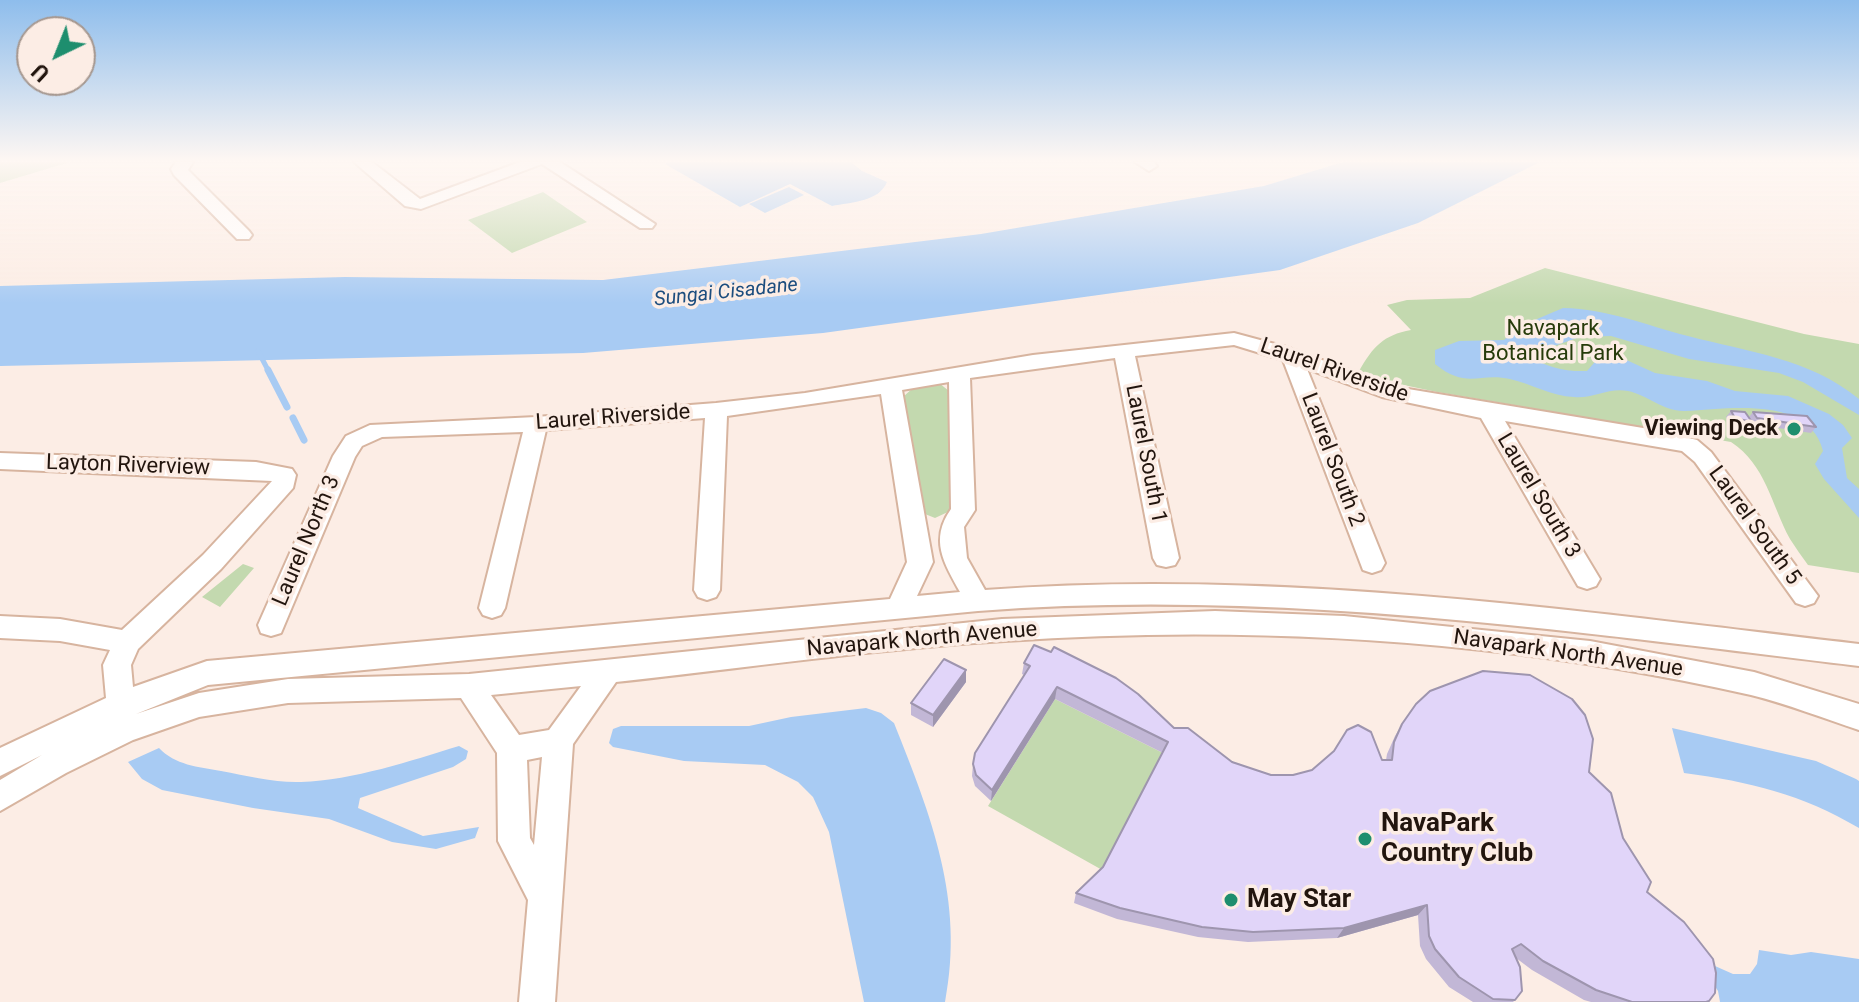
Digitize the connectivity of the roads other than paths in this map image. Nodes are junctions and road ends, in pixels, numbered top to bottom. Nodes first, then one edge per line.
1 (217, 209) edge
2 (622, 209) edge
3 (646, 224) dead end
4 (243, 235) dead end
5 (1124, 350) junction
6 (1292, 357) junction
7 (959, 373) junction
8 (890, 385) junction
9 (716, 410) junction
10 (1489, 413) junction
11 (536, 424) junction
12 (344, 456) joint
13 (1703, 457) joint
14 (0, 461) edge
15 (952, 526) junction
16 (913, 530) junction
17 (1166, 558) dead end
18 (1372, 563) dead end
19 (1587, 579) dead end
20 (707, 590) dead end
21 (1805, 596) dead end
22 (978, 601) junction
23 (492, 608) dead end
24 (899, 608) junction
25 (1212, 609) junction
26 (271, 625) dead end
27 (0, 627) edge
28 (127, 642) junction
29 (1859, 655) edge
30 (609, 670) junction
31 (469, 686) junction
32 (122, 717) junction
33 (1859, 717) edge
34 (558, 741) junction
35 (512, 750) junction
36 (0, 763) edge
37 (0, 797) edge
38 (544, 895) junction
39 (537, 1002) edge

1 - 4 street
2 - 3 street
5 - 6 street, Laurel Riverside
5 - 7 street, Laurel Riverside
5 - 17 street, Laurel South 1
6 - 10 street, Laurel Riverside
6 - 18 street, Laurel South 2
7 - 8 street, Laurel Riverside
7 - 15 street
8 - 9 street, Laurel Riverside
8 - 16 street
9 - 11 street, Laurel Riverside
9 - 20 street
10 - 13 street, Laurel Riverside
10 - 19 street, Laurel South 3
11 - 12 street, Laurel Riverside
11 - 23 street
12 - 26 street, Laurel North 3
13 - 21 street, Laurel South 5
14 - 28 street, Layton Riverview
15 - 16 street
15 - 22 street
16 - 24 street
22 - 24 street
22 - 25 street
24 - 32 street
25 - 29 street, Navapark North Avenue
25 - 30 street, Navapark North Avenue
25 - 33 street, Navapark North Avenue
27 - 28 street
28 - 32 street
30 - 31 street, Navapark North Avenue
30 - 34 street
31 - 32 street, Navapark North Avenue
31 - 35 street
32 - 36 street, Navapark North Avenue
32 - 37 street, Navapark North Avenue
34 - 35 street
34 - 38 street
35 - 38 street
38 - 39 street

